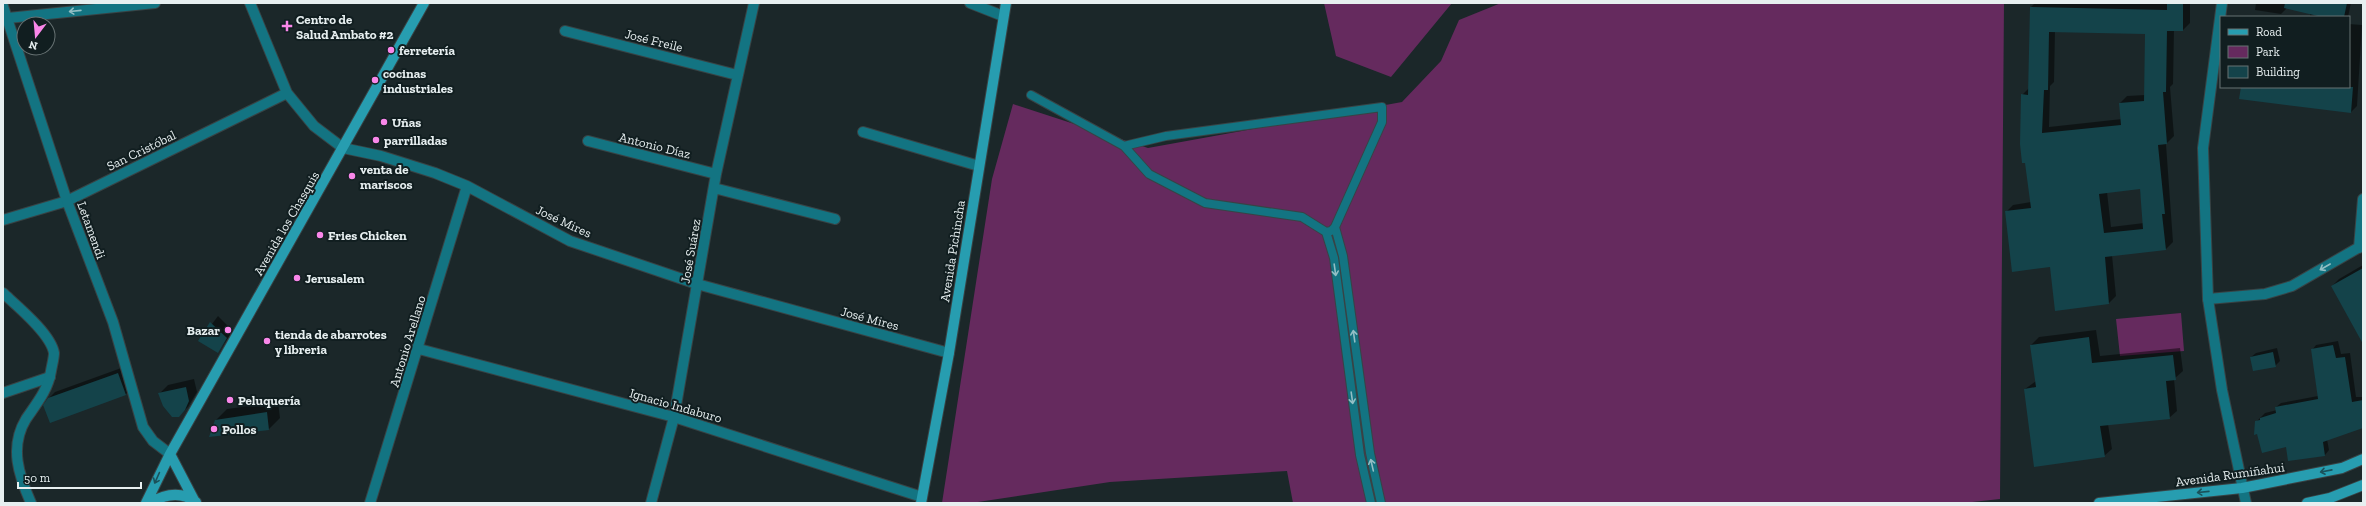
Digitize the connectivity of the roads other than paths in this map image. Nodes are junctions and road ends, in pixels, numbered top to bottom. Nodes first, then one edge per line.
1 (155, 3) edge
2 (250, 3) edge
3 (424, 3) edge
4 (754, 3) edge
5 (970, 3) edge
6 (1006, 3) edge
7 (2222, 3) edge
8 (3, 6) edge
9 (1003, 16) junction
10 (2220, 16) edge
11 (8, 18) junction
12 (2220, 18) edge
13 (565, 31) dead end
14 (737, 75) junction
15 (287, 93) junction
16 (1031, 95) dead end
17 (862, 132) dead end
18 (588, 142) dead end
19 (1124, 146) junction
20 (343, 148) junction
21 (979, 166) junction
22 (716, 174) junction
23 (467, 186) junction
24 (714, 188) junction
25 (2363, 199) edge
26 (67, 201) junction
27 (835, 219) dead end
28 (3, 220) edge
29 (1334, 228) junction
30 (1326, 232) junction
31 (2361, 246) edge
32 (697, 284) junction
33 (3, 293) edge
34 (2208, 299) junction
35 (419, 349) junction
36 (949, 353) junction
37 (50, 377) junction
38 (3, 392) edge
39 (674, 417) junction
40 (170, 454) junction
41 (2363, 459) edge
42 (2363, 485) edge
43 (2242, 488) junction
44 (922, 500) edge
45 (195, 502) edge
46 (31, 503) edge
47 (146, 503) edge
48 (150, 503) edge
49 (370, 503) edge
50 (651, 503) edge
51 (1371, 503) edge
52 (1381, 503) edge
53 (2099, 503) edge
54 (2246, 503) edge
55 (2307, 503) edge

1 -> 11 street
2 - 15 street, José Mires
3 - 20 main road, Avenida los Chasquis
4 - 14 street, José Suárez
5 - 9 street
6 - 9 main road, Avenida Pichincha
7 - 10 street
8 - 11 street, Letamendi
9 - 21 main road, Avenida Pichincha
11 - 26 street, Letamendi
12 - 34 street
13 - 14 street, José Freile
14 - 22 street, José Suárez
15 - 20 street, José Mires
15 - 26 street, San Cristóbal
16 - 19 lane
17 - 21 street
18 - 22 street, Antonio Díaz
19 - 29 lane
19 - 30 lane
20 - 23 street, José Mires
20 - 40 main road, Avenida los Chasquis
21 - 36 main road, Avenida Pichincha
22 - 24 street, José Suárez
23 - 32 street, José Mires
23 - 35 street, Antonio Arellano
24 - 27 street
24 - 32 street, José Suárez
25 - 31 street
26 - 28 street, San Cristóbal
26 - 40 street, Letamendi
29 - 30 lane
52 -> 29 lane
30 -> 51 lane
31 -> 34 street
32 - 36 street, José Mires
32 - 39 street, José Suárez
33 - 37 street
34 - 43 street
35 - 39 street, Ignacio Indaburo
35 - 49 street, Antonio Arellano
36 - 44 main road, Avenida Pichincha
37 - 38 street
37 - 46 street
39 - 44 street, Ignacio Indaburo
39 - 50 street, José Suárez
40 - 45 main road
40 -> 47 main road, Avenida los Chasquis
41 -> 43 main road, Avenida Rumiñahui
42 - 55 main road
43 -> 53 main road, Avenida Rumiñahui
43 - 54 street
45 - 48 main road

